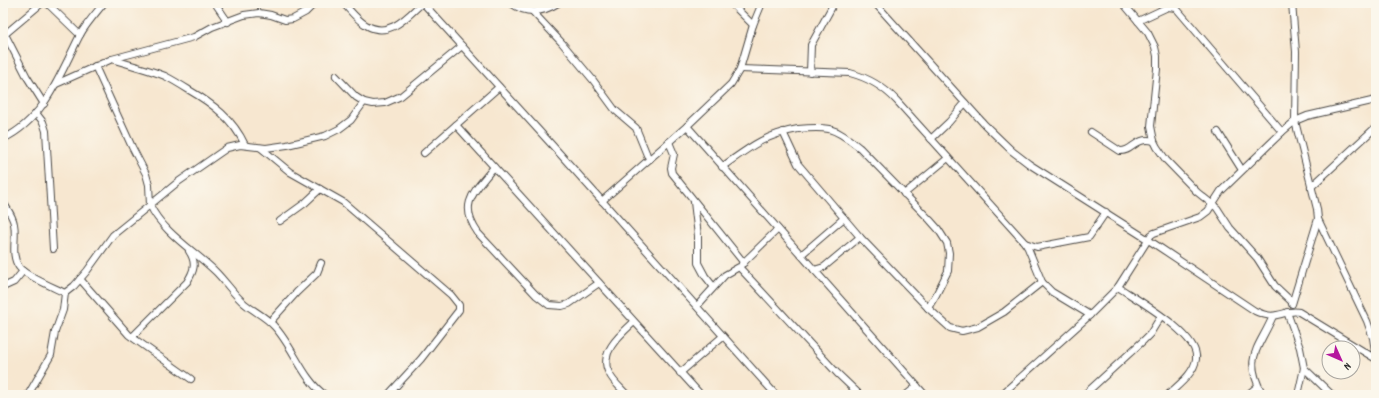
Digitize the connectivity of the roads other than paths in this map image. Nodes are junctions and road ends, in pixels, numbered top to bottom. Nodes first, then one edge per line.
1 (42, 3) edge
2 (47, 3) edge
3 (104, 3) edge
4 (215, 3) edge
5 (315, 3) edge
6 (343, 3) edge
7 (423, 3) edge
8 (511, 3) edge
9 (558, 3) edge
10 (731, 3) edge
11 (762, 3) edge
12 (834, 3) edge
13 (875, 3) edge
14 (1123, 3) edge
15 (1292, 3) edge
16 (1173, 5) edge
17 (533, 12) junction
18 (1138, 21) junction
19 (228, 22) junction
20 (753, 26) junction
21 (3, 34) edge
22 (80, 35) junction
23 (462, 46) junction
24 (112, 59) junction
25 (95, 66) junction
26 (740, 69) junction
27 (810, 72) junction
28 (336, 76) dead end
29 (56, 84) junction
30 (499, 87) junction
31 (1376, 100) edge
32 (364, 102) junction
33 (965, 103) junction
34 (44, 104) junction
35 (36, 113) junction
36 (1295, 121) junction
37 (456, 125) junction
38 (687, 126) junction
39 (1376, 127) edge
40 (783, 132) junction
41 (1091, 132) dead end
42 (1218, 132) dead end
43 (1282, 132) junction
44 (931, 139) junction
45 (3, 140) edge
46 (1154, 141) junction
47 (669, 142) junction
48 (245, 145) junction
49 (261, 148) junction
50 (424, 153) dead end
51 (948, 158) junction
52 (650, 159) junction
53 (494, 167) junction
54 (722, 167) junction
55 (1242, 170) junction
56 (1311, 187) junction
57 (320, 189) junction
58 (904, 194) junction
59 (602, 201) junction
60 (3, 202) edge
61 (694, 202) junction
62 (1212, 204) junction
63 (150, 205) junction
64 (1106, 212) junction
65 (844, 218) junction
66 (1318, 219) junction
67 (280, 221) dead end
68 (778, 229) junction
69 (860, 237) junction
70 (1147, 240) junction
71 (1025, 244) junction
72 (186, 247) junction
73 (53, 248) dead end
74 (801, 255) junction
75 (321, 263) dead end
76 (741, 265) junction
77 (814, 270) junction
78 (23, 271) junction
79 (80, 279) junction
80 (1042, 282) junction
81 (599, 283) junction
82 (714, 286) junction
83 (3, 287) edge
84 (1118, 287) junction
85 (65, 293) junction
86 (1292, 302) junction
87 (697, 306) junction
88 (928, 308) junction
89 (1288, 312) junction
90 (1090, 315) junction
91 (1161, 316) junction
92 (1273, 316) junction
93 (270, 322) junction
94 (634, 322) junction
95 (723, 336) junction
96 (132, 337) junction
97 (1376, 358) edge
98 (1304, 368) junction
99 (680, 373) junction
100 (191, 378) dead end
101 (917, 386) junction
102 (1258, 386) junction
103 (28, 395) edge
104 (325, 395) edge
105 (388, 395) edge
106 (627, 395) edge
107 (701, 395) edge
108 (776, 395) edge
109 (860, 395) edge
110 (906, 395) edge
111 (925, 395) edge
112 (1001, 395) edge
113 (1084, 395) edge
114 (1168, 395) edge
115 (1247, 395) edge
116 (1263, 395) edge
117 (1298, 395) edge
118 (1332, 395) edge

1 - 21 street
2 - 22 street
3 - 22 street
4 - 19 street
5 - 19 street
6 - 7 street
7 - 23 street
8 - 17 street
9 - 17 street
10 - 20 street
11 - 20 street
12 - 27 street
13 - 33 street
14 - 18 street
15 - 36 street
16 - 18 street
16 - 43 street
17 - 52 street
18 - 46 street
19 - 24 street
20 - 26 street
21 - 34 street
22 - 29 street
23 - 30 street
23 - 32 street
24 - 25 street
24 - 48 street
25 - 29 street
25 - 63 street
26 - 27 street
26 - 38 street
27 - 44 street
28 - 32 street
29 - 34 street
30 - 37 street
30 - 59 street
31 - 36 street
32 - 49 street
33 - 44 street
33 - 64 street
34 - 35 street
35 - 45 street
35 - 73 street
36 - 43 street
36 - 56 street
37 - 50 street
37 - 53 street
38 - 47 street
38 - 54 street
39 - 56 street
40 - 54 street
40 - 58 street
40 - 65 street
41 - 46 street
42 - 55 street
43 - 55 street
44 - 51 street
46 - 62 street
47 - 52 street
47 - 61 street
48 - 49 street
48 - 63 street
49 - 57 street
51 - 58 street
51 - 71 street
52 - 59 street
53 - 81 street
53 - 81 street
54 - 68 street
55 - 62 street
56 - 66 street
57 - 67 street
57 - 105 street
58 - 88 street
59 - 87 street
60 - 78 street
61 - 76 street
61 - 82 street
62 - 70 street
62 - 86 street
63 - 72 street
63 - 79 street
64 - 70 street
64 - 71 street
65 - 69 street
65 - 74 street
66 - 86 street
66 - 97 street
68 - 74 street
68 - 76 street
69 - 77 street
69 - 88 street
70 - 84 street
70 - 92 street
71 - 80 street
72 - 93 street
72 - 96 street
74 - 77 street
75 - 93 street
76 - 82 street
76 - 109 street
77 - 101 street
78 - 83 street
78 - 85 street
79 - 85 street
79 - 96 street
80 - 88 street
80 - 90 street
81 - 94 street
82 - 87 street
84 - 90 street
84 - 91 street
85 - 103 street
86 - 89 street
87 - 95 street
89 - 92 street
89 - 97 street
89 - 98 street
90 - 112 street
91 - 113 street
91 - 114 street
92 - 102 street
93 - 104 street
94 - 99 street
94 - 106 street
95 - 99 street
95 - 108 street
96 - 100 street
98 - 117 street
98 - 118 street
99 - 107 street
101 - 110 street
101 - 111 street
102 - 115 street
102 - 116 street

